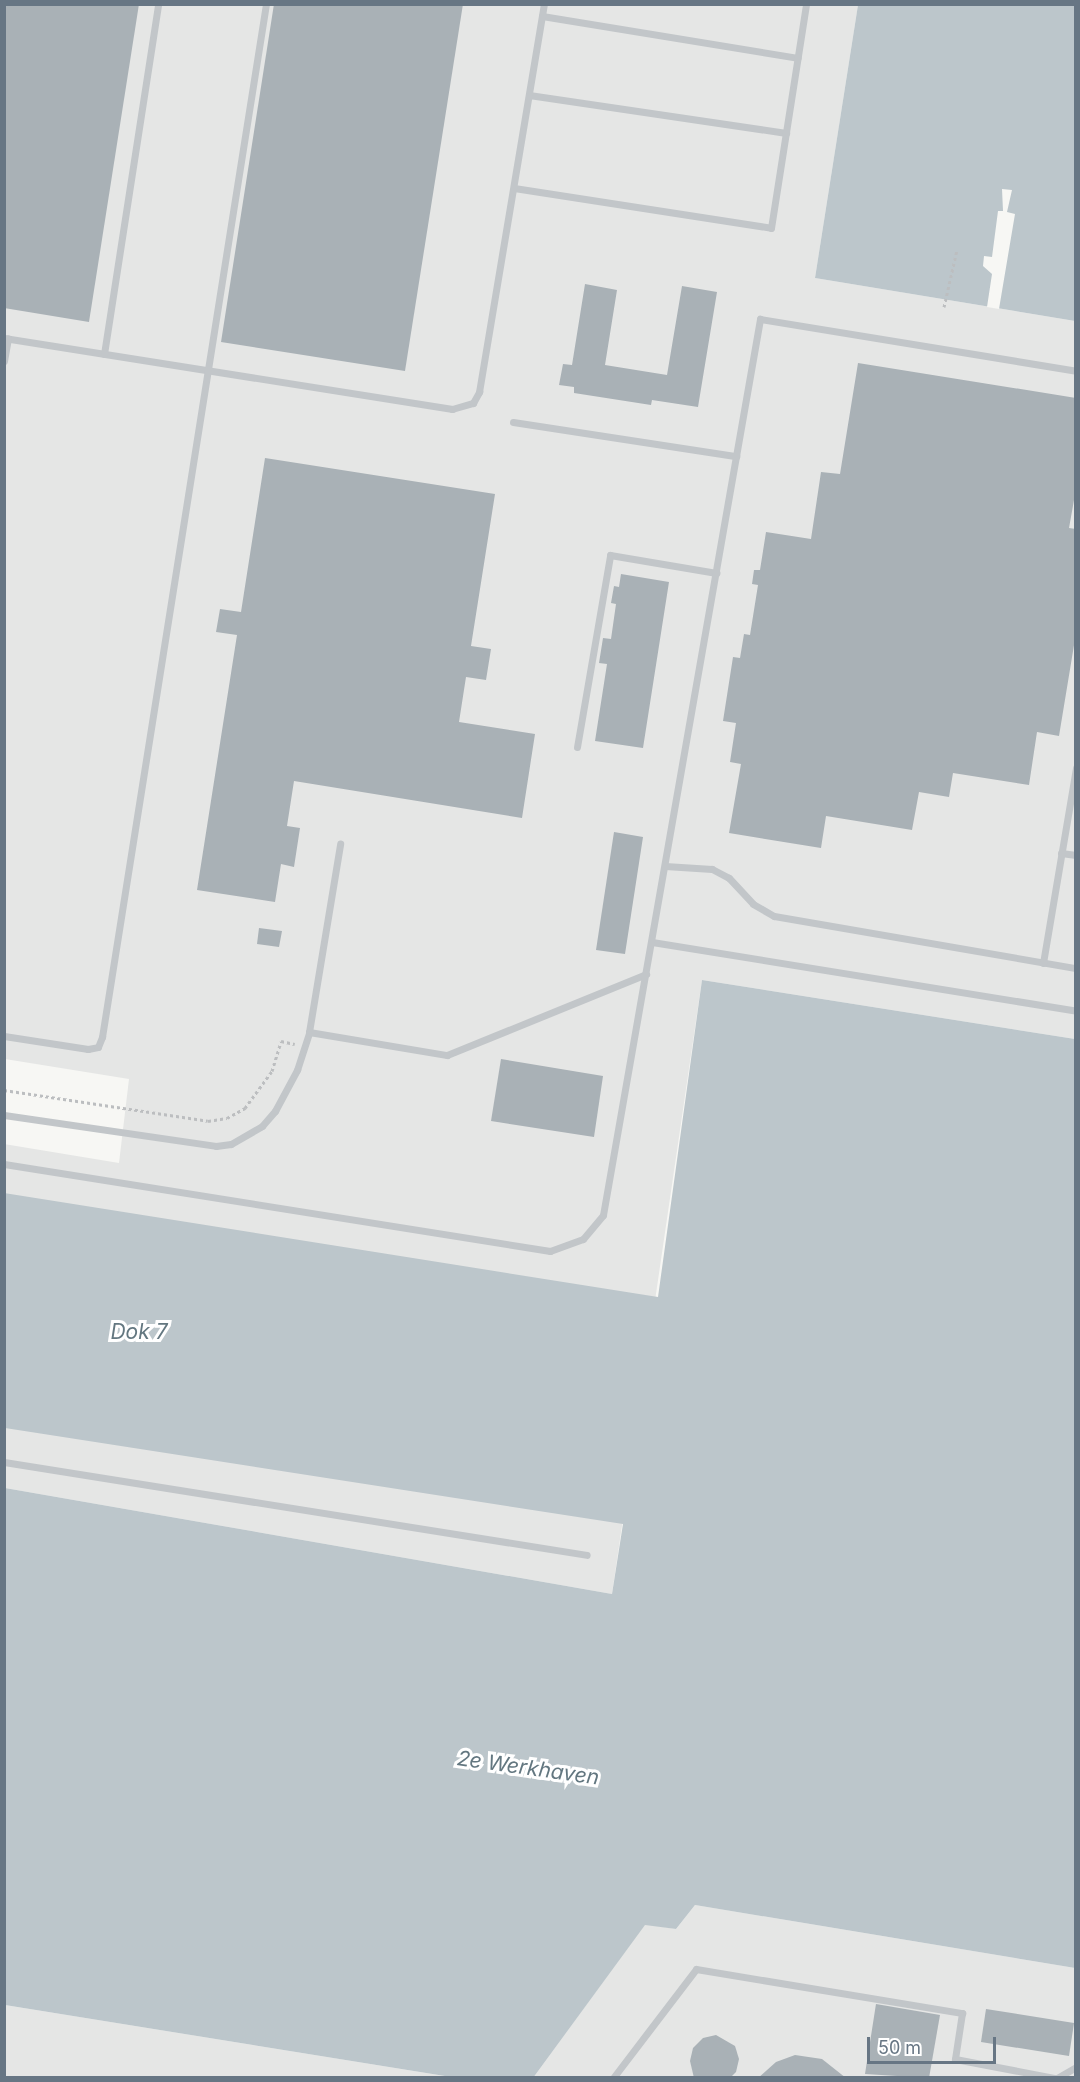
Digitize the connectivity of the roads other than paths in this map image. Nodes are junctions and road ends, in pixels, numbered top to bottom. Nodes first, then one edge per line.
1 (158, 4) edge
2 (266, 4) edge
3 (544, 4) edge
4 (806, 4) edge
5 (542, 16) junction
6 (798, 58) junction
7 (529, 94) junction
8 (786, 133) junction
9 (514, 188) junction
10 (6, 338) edge
11 (104, 354) junction
12 (4, 360) edge
13 (208, 370) junction
14 (1076, 371) edge
15 (513, 422) dead end
16 (736, 456) junction
17 (716, 573) junction
18 (577, 747) dead end
19 (1075, 772) edge
20 (340, 844) dead end
21 (1061, 853) junction
22 (1076, 855) edge
23 (665, 866) junction
24 (652, 942) junction
25 (1043, 963) junction
26 (1076, 968) edge
27 (646, 974) junction
28 (1076, 1011) edge
29 (309, 1032) junction
30 (4, 1036) edge
31 (4, 1114) edge
32 (4, 1164) edge
33 (4, 1462) edge
34 (587, 1555) dead end
35 (1076, 2067) edge
36 (1046, 2077) edge
37 (613, 2078) edge
38 (1056, 2078) edge

1 - 11 lane
2 - 13 lane
3 - 5 lane
4 - 6 lane
5 - 6 lane
5 - 7 lane
6 - 8 lane
7 - 8 lane
7 - 9 lane
8 - 9 lane
9 - 13 lane
10 - 11 lane
10 - 12 lane
11 - 13 lane
13 - 30 lane
14 - 16 lane
15 - 16 lane
16 - 17 lane
17 - 18 lane
17 - 23 lane
19 - 21 lane
20 - 29 lane
21 - 22 lane
21 - 25 lane
23 - 24 lane
23 - 25 lane
24 - 27 lane
24 - 28 lane
25 - 26 lane
27 - 29 lane
27 - 32 lane
29 - 31 lane
33 - 34 lane
35 - 38 lane
36 - 37 lane
36 - 38 lane

